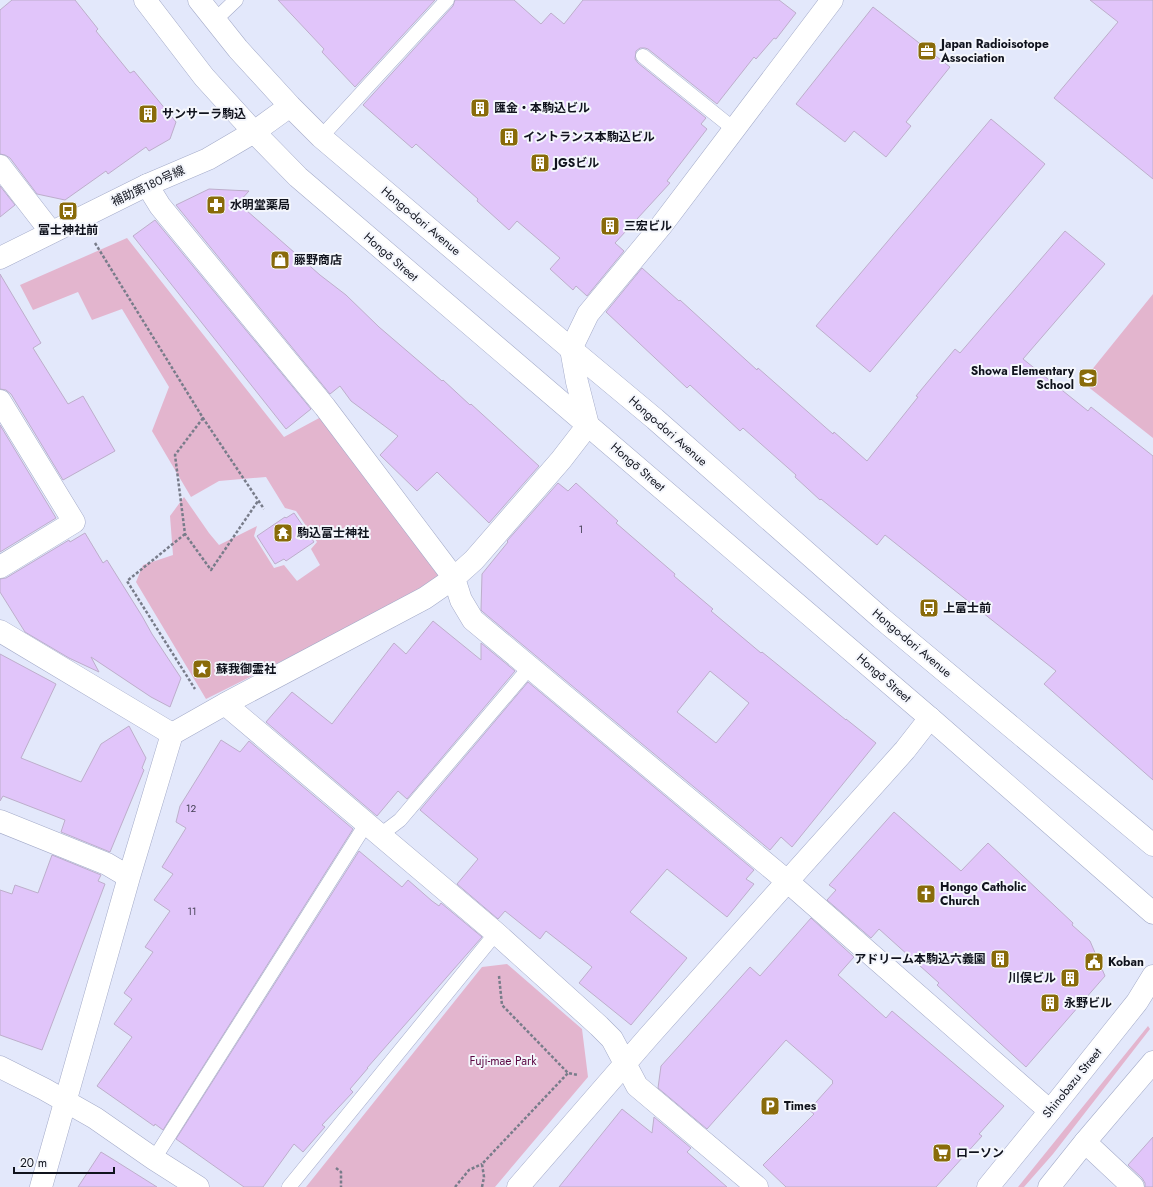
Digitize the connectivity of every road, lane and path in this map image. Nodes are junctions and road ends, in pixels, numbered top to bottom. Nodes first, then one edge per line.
1 (145, 0) edge
2 (199, 0) edge
3 (236, 0) edge
4 (447, 0) edge
5 (832, 0) edge
6 (215, 20) junction
7 (643, 56) dead end
8 (290, 106) junction
9 (735, 130) junction
10 (254, 132) junction
11 (321, 137) junction
12 (0, 166) edge
13 (147, 185) junction
14 (51, 232) junction
15 (92, 238) dead end
16 (0, 258) edge
17 (570, 349) junction
18 (0, 401) edge
19 (203, 418) junction
20 (588, 425) junction
21 (258, 501) junction
22 (264, 509) dead end
23 (185, 534) junction
24 (0, 567) edge
25 (454, 578) junction
26 (0, 631) edge
27 (530, 667) junction
28 (217, 708) junction
29 (930, 718) junction
30 (172, 734) junction
31 (0, 821) edge
32 (372, 830) junction
33 (1153, 845) edge
34 (129, 878) junction
35 (787, 881) junction
36 (1153, 913) edge
37 (496, 933) junction
38 (1153, 976) edge
39 (1153, 1062) edge
40 (625, 1064) junction
41 (0, 1067) edge
42 (568, 1073) junction
43 (584, 1076) dead end
44 (65, 1101) junction
45 (1050, 1111) junction
46 (1084, 1142) junction
47 (154, 1159) junction
48 (482, 1164) junction
49 (341, 1172) dead end
50 (41, 1187) edge
51 (198, 1187) edge
52 (289, 1187) edge
53 (340, 1187) edge
54 (455, 1187) edge
55 (482, 1187) edge
56 (518, 1187) edge
57 (757, 1187) edge
58 (988, 1187) edge
59 (1049, 1187) edge
60 (1133, 1187) edge

1 - 10 street, Hongō Street
2 - 6 street, Hongo-dori Avenue
3 - 6 lane
4 - 11 lane
5 - 9 street
6 - 8 street, Hongo-dori Avenue
7 - 9 lane
8 - 10 street, 補助第180号線
8 - 11 street, Hongo-dori Avenue
9 - 17 street
10 - 13 street, 補助第180号線
10 - 20 street, Hongō Street
11 - 17 street, Hongo-dori Avenue
12 - 14 street
13 - 14 street, 補助第180号線
13 - 25 street
14 - 16 street, 補助第180号線
15 - 19 path
17 - 20 street
17 - 33 street, Hongo-dori Avenue
18 - 24 street
19 - 21 path
19 - 23 path
20 - 25 street
20 - 29 street, Hongō Street
21 - 22 path
21 - 23 path
23 - 28 path
25 - 27 street
25 - 28 street
26 - 30 street
27 - 32 lane
27 - 35 street
28 - 30 street
28 - 32 street
29 - 35 street
29 - 36 street, Hongō Street
30 - 34 street
31 - 34 street
32 - 37 street
32 - 47 lane
34 - 44 street
35 - 40 street
35 - 45 street
37 - 40 street
37 - 42 path
37 - 52 lane
38 - 45 street, Shinobazu Street
39 - 46 street
40 - 56 street
40 - 57 street
41 - 44 street
42 - 43 path
42 - 48 path
44 - 47 street
44 - 50 street
45 - 58 street, Shinobazu Street
46 - 59 street
46 - 60 street
47 - 51 street
48 - 54 path
48 - 55 path
49 - 53 path

